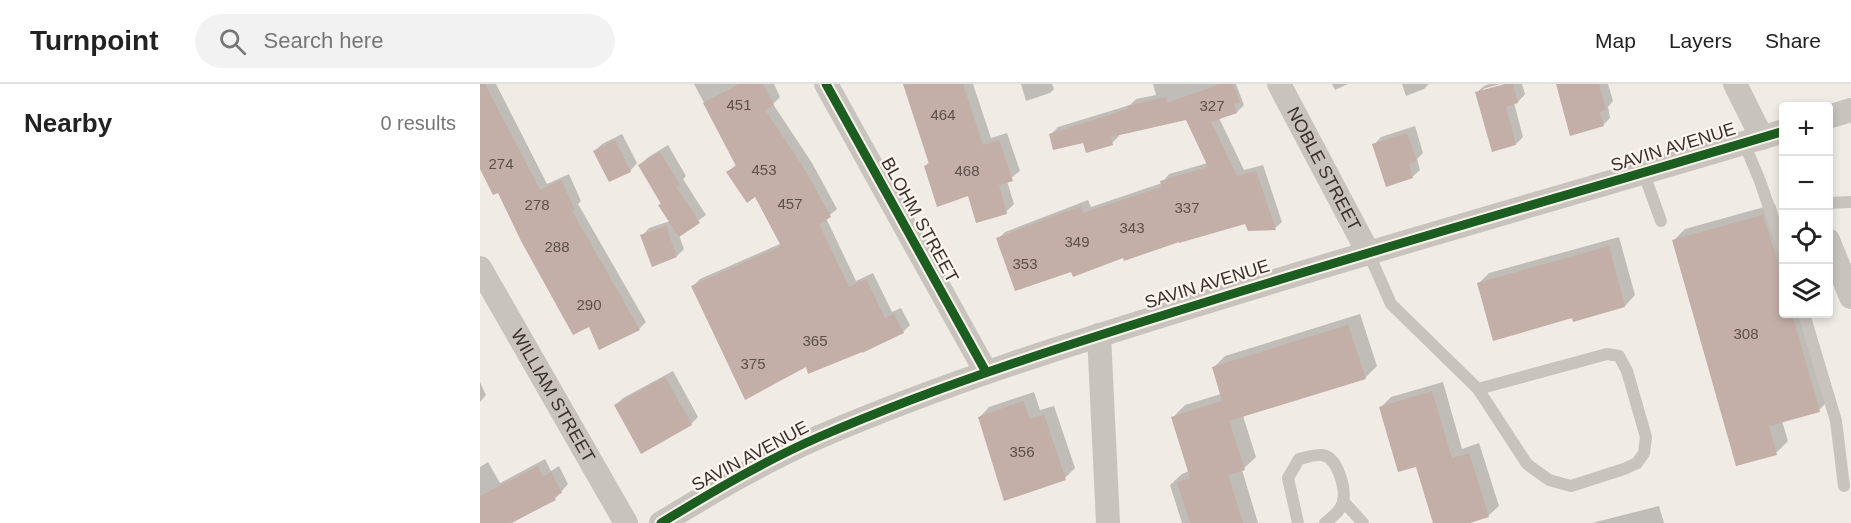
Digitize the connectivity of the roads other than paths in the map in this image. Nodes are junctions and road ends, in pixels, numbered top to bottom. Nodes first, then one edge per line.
1 (826, 84) edge
2 (1279, 84) edge
3 (1735, 84) edge
4 (1851, 110) edge
5 (1833, 115) edge
6 (1763, 137) edge
7 (1644, 174) junction
8 (1851, 202) edge
9 (1833, 203) edge
10 (1661, 221) dead end
11 (1779, 237) edge
12 (1833, 252) edge
13 (1369, 254) junction
14 (480, 268) edge
15 (1851, 297) edge
16 (1805, 318) edge
17 (1100, 335) junction
18 (986, 372) junction
19 (1478, 389) junction
20 (1844, 486) dead end
21 (1343, 501) junction
22 (626, 523) edge
23 (661, 523) edge
24 (1108, 523) edge
25 (1298, 523) edge
26 (1324, 523) edge
27 (1363, 523) edge

1 - 18 street, BLOHM STREET
2 - 13 street, NOBLE STREET
3 - 6 street
4 - 5 street
6 - 7 street, SAVIN AVENUE
6 - 11 lane
7 - 10 lane
7 - 13 street, SAVIN AVENUE
8 - 9 lane
12 - 15 street
13 - 17 street, SAVIN AVENUE
13 - 19 lane
14 - 22 street, WILLIAM STREET
16 - 20 lane
17 - 18 street, SAVIN AVENUE
17 - 24 street
18 - 23 street, SAVIN AVENUE
19 - 19 lane
21 - 25 lane
21 - 26 lane
21 - 27 lane

